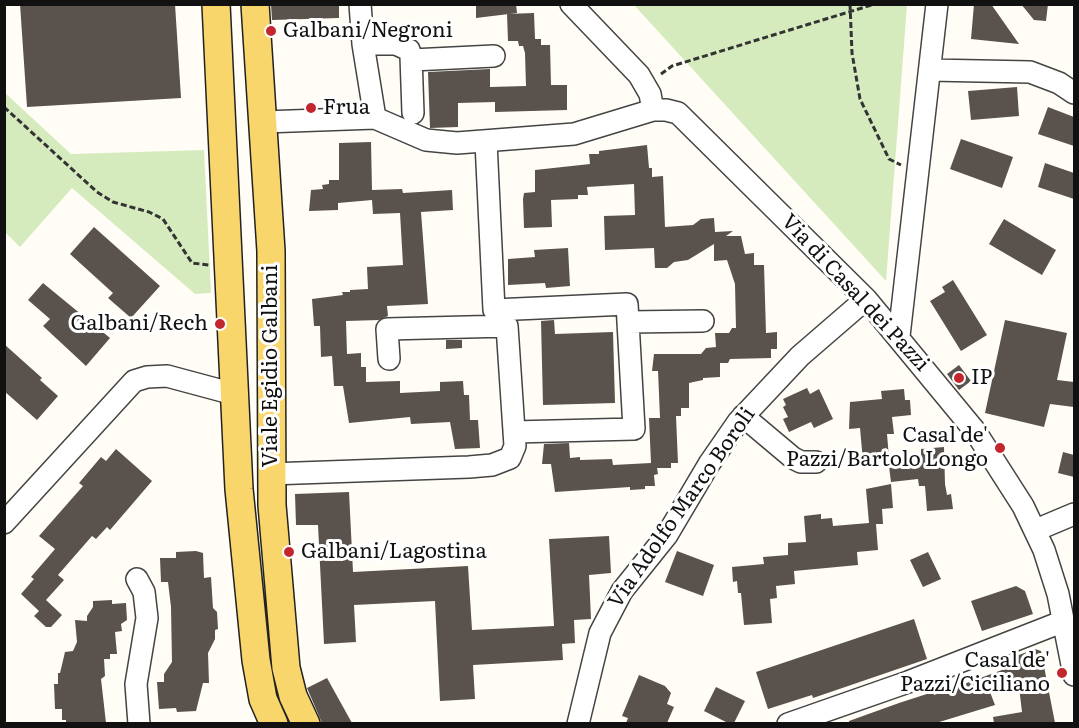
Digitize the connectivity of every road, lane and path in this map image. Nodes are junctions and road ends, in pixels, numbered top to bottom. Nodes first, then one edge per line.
1 (216, 4) edge
2 (255, 4) edge
3 (360, 4) edge
4 (571, 4) edge
5 (850, 4) edge
6 (875, 4) edge
7 (937, 4) edge
8 (852, 13) junction
9 (363, 44) junction
10 (494, 56) dead end
11 (412, 60) junction
12 (930, 70) junction
13 (661, 74) dead end
14 (1074, 93) edge
15 (4, 107) edge
16 (653, 110) junction
17 (413, 113) dead end
18 (375, 118) junction
19 (264, 123) junction
20 (486, 142) junction
21 (917, 176) junction
22 (230, 265) junction
23 (866, 299) junction
24 (500, 318) junction
25 (703, 321) dead end
26 (628, 322) junction
27 (898, 336) junction
28 (388, 359) dead end
29 (234, 394) junction
30 (743, 416) junction
31 (514, 432) junction
32 (816, 462) dead end
33 (270, 474) junction
34 (1074, 514) edge
35 (5, 521) edge
36 (1036, 530) junction
37 (137, 579) dead end
38 (1064, 621) junction
39 (1074, 675) edge
40 (139, 723) edge
41 (274, 723) edge
42 (306, 723) edge
43 (578, 723) edge
44 (788, 723) edge

1 - 22 main road, Viale Egidio Galbani
2 - 19 main road, Viale Egidio Galbani
3 - 9 street
4 - 16 street
5 - 8 path
6 - 8 path
7 - 12 street
8 - 13 path
8 - 21 path
9 - 11 street
9 - 18 street
10 - 11 street
11 - 17 street
12 - 14 street
12 - 21 street
15 - 22 path
16 - 20 street
16 - 23 street, Via di Casal dei Pazzi
18 - 19 street
18 - 20 street
19 - 33 main road, Viale Egidio Galbani
20 - 24 street
21 - 27 street
22 - 29 main road, Viale Egidio Galbani
23 - 27 street, Via di Casal dei Pazzi
23 - 30 street, Via Adolfo Marco Boroli
24 - 26 street
24 - 28 street
24 - 31 street
25 - 26 street
26 - 31 street
27 - 36 street, Via di Casal dei Pazzi
29 - 35 street
29 - 41 main road, Viale Egidio Galbani
30 - 32 street
30 - 43 street, Via Adolfo Marco Boroli
31 - 33 street
33 - 42 main road, Viale Egidio Galbani
34 - 36 street
36 - 38 street, Via di Casal dei Pazzi
37 - 40 street
38 - 39 street, Via di Casal dei Pazzi
38 - 44 street

